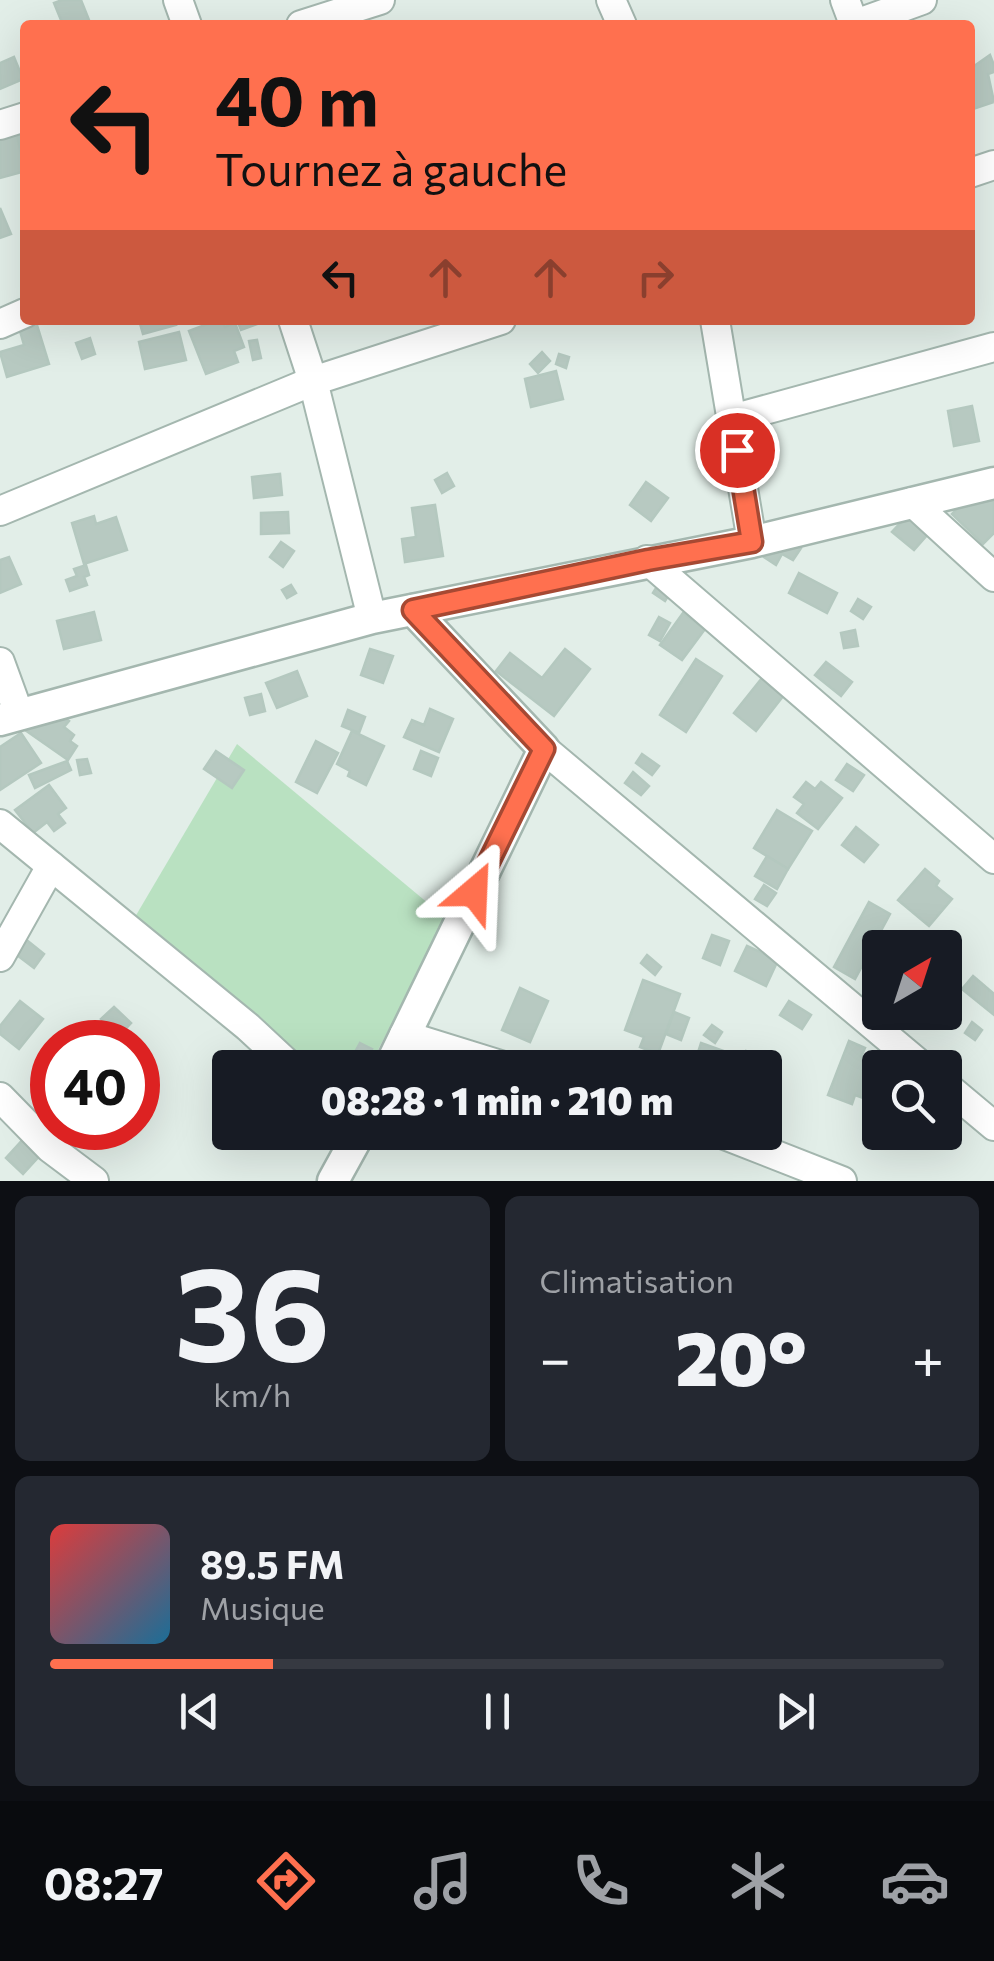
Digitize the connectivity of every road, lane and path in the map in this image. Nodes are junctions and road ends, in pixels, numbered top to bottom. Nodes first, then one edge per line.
1 (380, 0) edge
2 (922, 0) edge
3 (317, 20) edge
4 (868, 20) edge
5 (295, 325) edge
6 (485, 325) edge
7 (716, 325) edge
8 (994, 347) edge
9 (314, 381) junction
10 (732, 419) junction
11 (994, 483) edge
12 (912, 502) junction
13 (0, 511) edge
14 (752, 542) junction
15 (648, 560) junction
16 (994, 576) edge
17 (413, 610) junction
18 (372, 618) junction
19 (0, 662) edge
20 (10, 717) edge
21 (544, 749) junction
22 (0, 824) edge
23 (994, 860) edge
24 (51, 866) junction
25 (0, 956) edge
26 (404, 1035) junction
27 (273, 1050) edge
28 (397, 1050) edge
29 (452, 1050) edge
30 (903, 1050) edge
31 (0, 1097) edge
32 (962, 1099) edge
33 (994, 1126) edge
34 (350, 1150) edge
35 (763, 1150) edge
36 (94, 1181) edge
37 (333, 1181) edge
38 (842, 1181) edge

1 - 3 street
2 - 4 street
5 - 9 street
6 - 9 street
7 - 10 street
8 - 10 street
9 - 13 street
9 - 18 street
10 - 14 street
11 - 12 street
12 - 14 street
12 - 16 street
14 - 15 street
15 - 17 street
15 - 23 street
17 - 18 street
17 - 21 street
18 - 20 street
19 - 20 street
21 - 26 street
21 - 30 street
22 - 24 street
24 - 25 street
24 - 27 street
26 - 28 street
26 - 29 street
31 - 36 street
32 - 33 street
34 - 37 street
35 - 38 street

